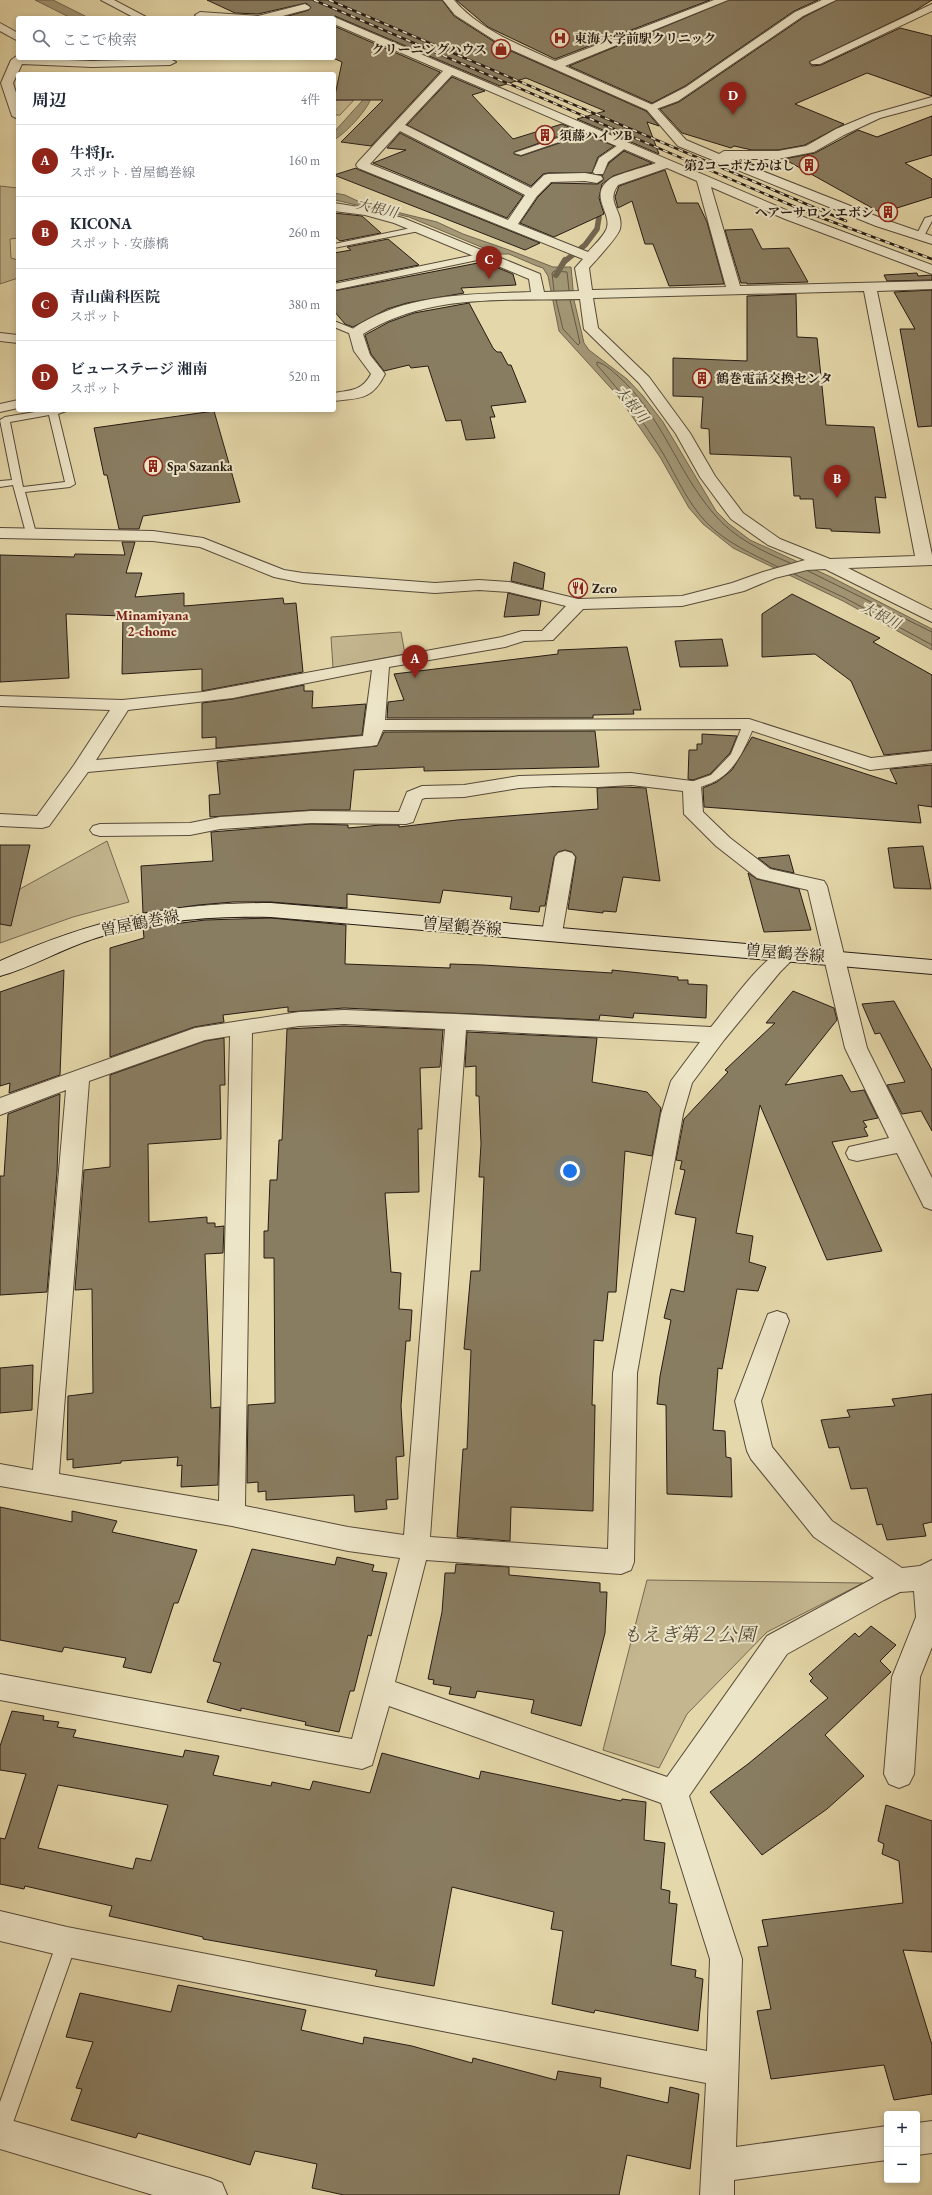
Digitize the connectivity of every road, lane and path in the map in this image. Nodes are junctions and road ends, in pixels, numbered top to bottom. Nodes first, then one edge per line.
1 (106, 0) edge
2 (290, 0) edge
3 (448, 0) edge
4 (722, 0) edge
5 (830, 0) edge
6 (201, 1) dead end
7 (305, 7) junction
8 (932, 7) edge
9 (139, 16) edge
10 (199, 16) edge
11 (270, 16) edge
12 (327, 16) edge
13 (336, 20) edge
14 (0, 26) edge
15 (16, 37) edge
16 (18, 60) edge
17 (25, 60) edge
18 (170, 60) edge
19 (816, 62) dead end
20 (556, 65) junction
21 (92, 69) edge
22 (449, 71) junction
23 (177, 72) edge
24 (932, 100) edge
25 (651, 108) junction
26 (16, 110) edge
27 (398, 126) junction
28 (590, 130) junction
29 (624, 144) junction
30 (535, 147) junction
31 (545, 152) dead end
32 (518, 153) dead end
33 (707, 154) junction
34 (666, 164) junction
35 (598, 176) joint
36 (703, 180) junction
37 (532, 194) junction
38 (336, 207) edge
39 (932, 218) edge
40 (511, 225) junction
41 (416, 229) junction
42 (920, 236) junction
43 (932, 240) edge
44 (336, 246) edge
45 (484, 256) junction
46 (590, 257) junction
47 (932, 270) edge
48 (932, 285) edge
49 (336, 287) edge
50 (870, 287) junction
51 (734, 290) junction
52 (583, 295) junction
53 (543, 296) junction
54 (336, 325) edge
55 (356, 333) junction
56 (0, 337) edge
57 (16, 339) edge
58 (336, 397) edge
59 (16, 404) edge
60 (0, 408) edge
61 (54, 412) joint
62 (0, 484) edge
63 (19, 486) junction
64 (0, 533) edge
65 (31, 533) junction
66 (928, 560) edge
67 (825, 564) junction
68 (578, 604) junction
69 (932, 618) edge
70 (381, 663) junction
71 (0, 701) edge
72 (122, 705) junction
73 (749, 724) junction
74 (374, 725) junction
75 (932, 757) edge
76 (82, 767) junction
77 (692, 786) junction
78 (0, 820) edge
79 (100, 830) dead end
80 (565, 857) dead end
81 (552, 934) junction
82 (788, 954) junction
83 (834, 957) junction
84 (932, 967) edge
85 (0, 969) edge
86 (456, 1021) junction
87 (241, 1029) junction
88 (716, 1035) junction
89 (78, 1077) junction
90 (0, 1107) edge
91 (903, 1143) junction
92 (857, 1153) dead end
93 (932, 1201) edge
94 (777, 1321) dead end
95 (0, 1475) edge
96 (45, 1484) junction
97 (232, 1515) junction
98 (416, 1548) junction
99 (929, 1575) edge
100 (898, 1580) junction
101 (0, 1687) edge
102 (379, 1689) junction
103 (899, 1774) dead end
104 (673, 1793) junction
105 (0, 1926) edge
106 (67, 1942) junction
107 (723, 2070) junction
108 (0, 2132) edge
109 (932, 2137) edge
110 (920, 2139) edge
111 (884, 2144) edge
112 (717, 2180) edge
113 (210, 2195) edge

1 - 9 street
2 - 7 street
3 - 20 street
4 - 20 street
5 - 25 street
6 - 10 street
7 - 11 street
7 - 12 street
8 - 19 street
13 - 22 street
14 - 15 street
16 - 26 street
17 - 21 street
18 - 21 street
18 - 23 street
20 - 25 street
22 - 27 street
22 - 28 street
24 - 33 street
25 - 33 street
27 - 37 street
27 - 40 street
28 - 29 street
28 - 30 lane
29 - 34 street
29 - 35 street
30 - 31 lane
30 - 32 lane
33 - 42 street
34 - 36 street
34 - 46 street
35 - 37 street
36 - 47 street
36 - 51 street
37 - 40 street
38 - 41 street
39 - 42 lane
40 - 46 street
41 - 44 lane
41 - 45 street
42 - 43 street
45 - 49 lane
45 - 53 street
46 - 52 street
48 - 50 street
50 - 51 street
50 - 66 street
51 - 52 street
52 - 53 street
52 - 67 street
53 - 55 street
54 - 55 lane
55 - 58 street
56 - 57 street
59 - 60 street
61 - 63 lane
61 - 63 lane
62 - 63 lane
63 - 65 lane
64 - 65 street
65 - 68 street
66 - 67 street
67 - 68 street
67 - 69 street
68 - 70 street
70 - 72 street
70 - 74 street
71 - 72 street
72 - 76 street
73 - 74 street
73 - 75 street
73 - 77 lane
74 - 76 street
76 - 78 street
77 - 79 street
77 - 83 street
80 - 81 street
81 - 82 street, 曽屋鶴巻線
81 - 85 street, 曽屋鶴巻線
82 - 83 street, 曽屋鶴巻線
82 - 88 street
83 - 84 street, 曽屋鶴巻線
83 - 91 street
86 - 87 street
86 - 88 street
86 - 98 street
87 - 89 street
87 - 97 street
88 - 98 street
89 - 90 street
89 - 96 street
91 - 92 street
91 - 93 street
94 - 100 street
95 - 96 street
96 - 97 street
97 - 98 street
98 - 102 street
99 - 100 street
99 - 103 street
100 - 104 street
101 - 102 street
102 - 104 street
104 - 107 street
105 - 106 street
106 - 107 street
106 - 108 lane
107 - 112 street
108 - 113 street
109 - 110 street
111 - 112 street

